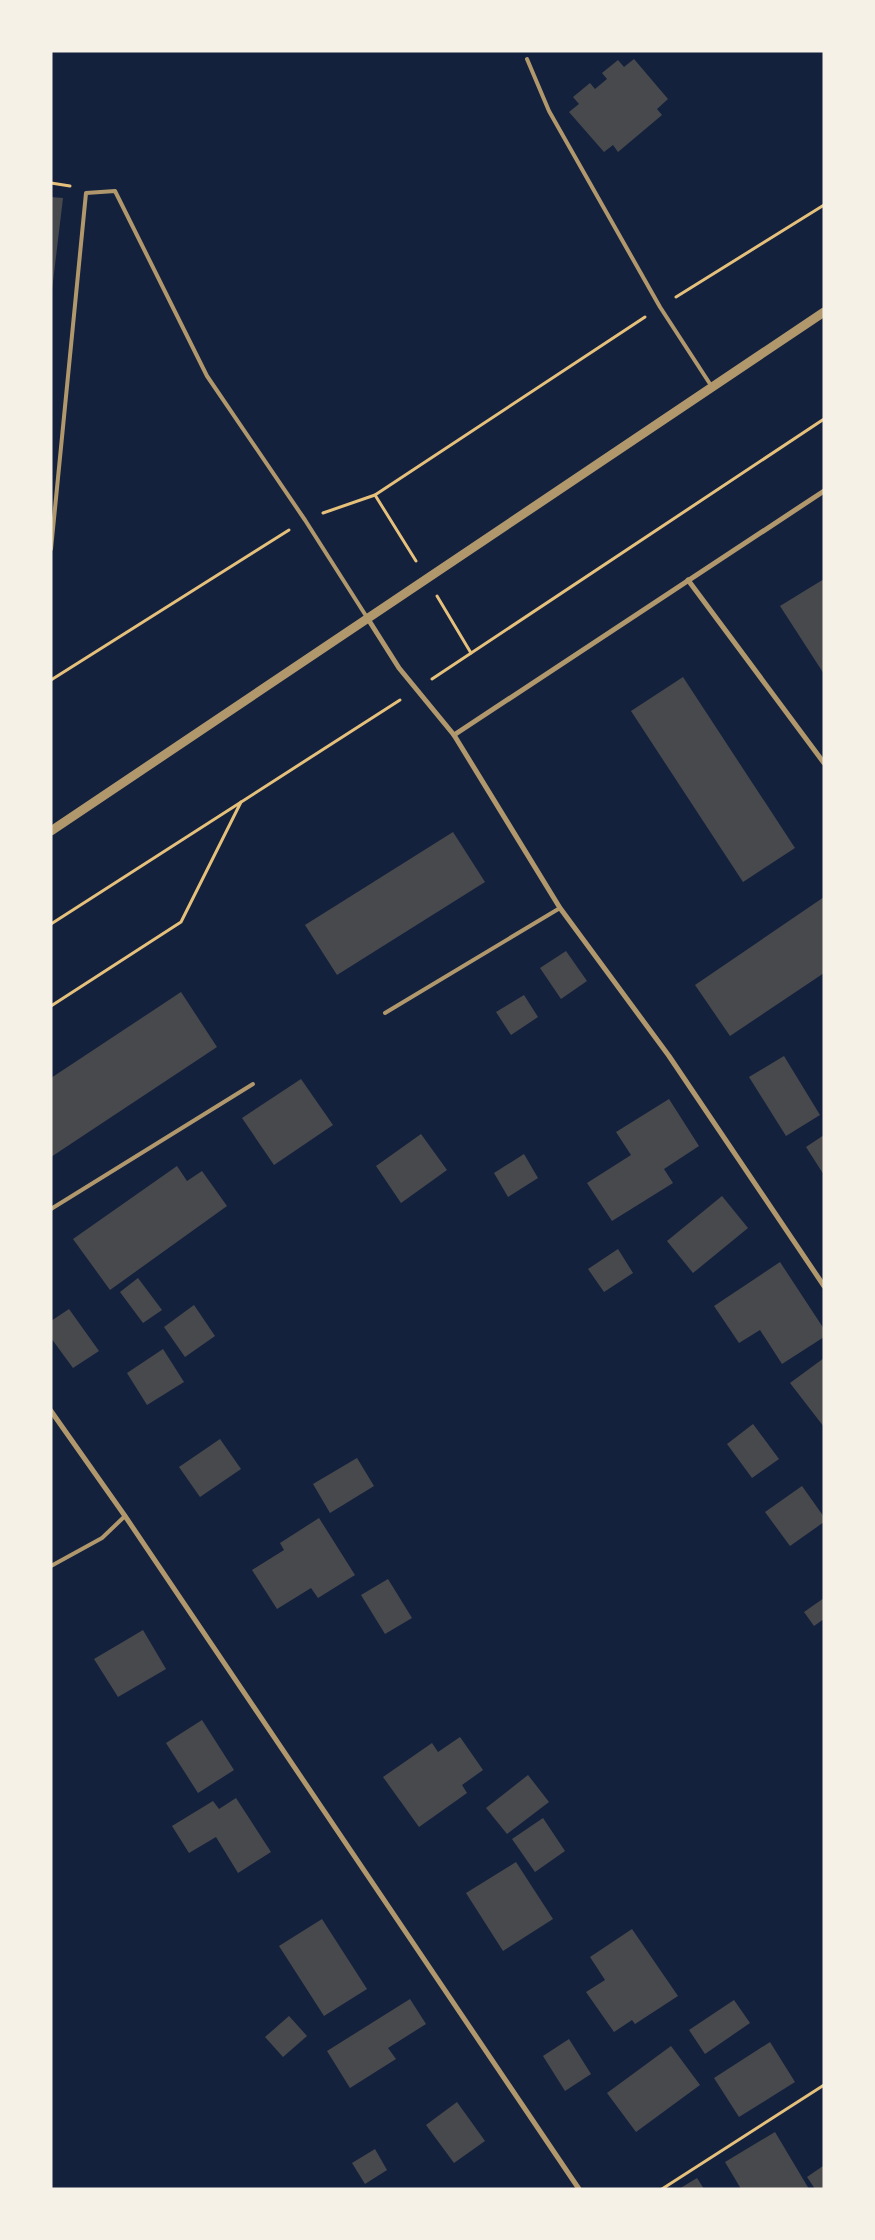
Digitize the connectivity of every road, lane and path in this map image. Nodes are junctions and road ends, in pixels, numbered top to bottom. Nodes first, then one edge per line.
1 (526, 59) dead end
2 (824, 205) edge
3 (660, 307) junction
4 (824, 312) edge
5 (712, 387) junction
6 (824, 419) edge
7 (824, 491) edge
8 (305, 520) junction
9 (51, 549) edge
10 (688, 580) junction
11 (368, 619) junction
12 (51, 680) edge
13 (415, 690) junction
14 (454, 735) junction
15 (824, 763) edge
16 (241, 801) junction
17 (51, 831) edge
18 (560, 908) junction
19 (51, 924) edge
20 (51, 1006) edge
21 (385, 1012) dead end
22 (253, 1084) dead end
23 (51, 1209) edge
24 (824, 1286) edge
25 (51, 1411) edge
26 (125, 1516) junction
27 (51, 1566) edge
28 (824, 2086) edge
29 (579, 2189) edge
30 (662, 2189) edge

1 - 3 lane
2 - 3 path
3 - 5 lane
3 - 8 path
4 - 5 street
5 - 11 street
6 - 13 path
7 - 10 street
8 - 9 lane
8 - 11 lane
8 - 12 path
10 - 14 street
10 - 15 street
11 - 13 street
11 - 17 street
13 - 14 street
13 - 16 path
14 - 18 street
16 - 19 path
16 - 20 path
18 - 21 lane
18 - 24 street
22 - 23 lane
25 - 26 street
26 - 27 lane
26 - 29 street
28 - 30 path

